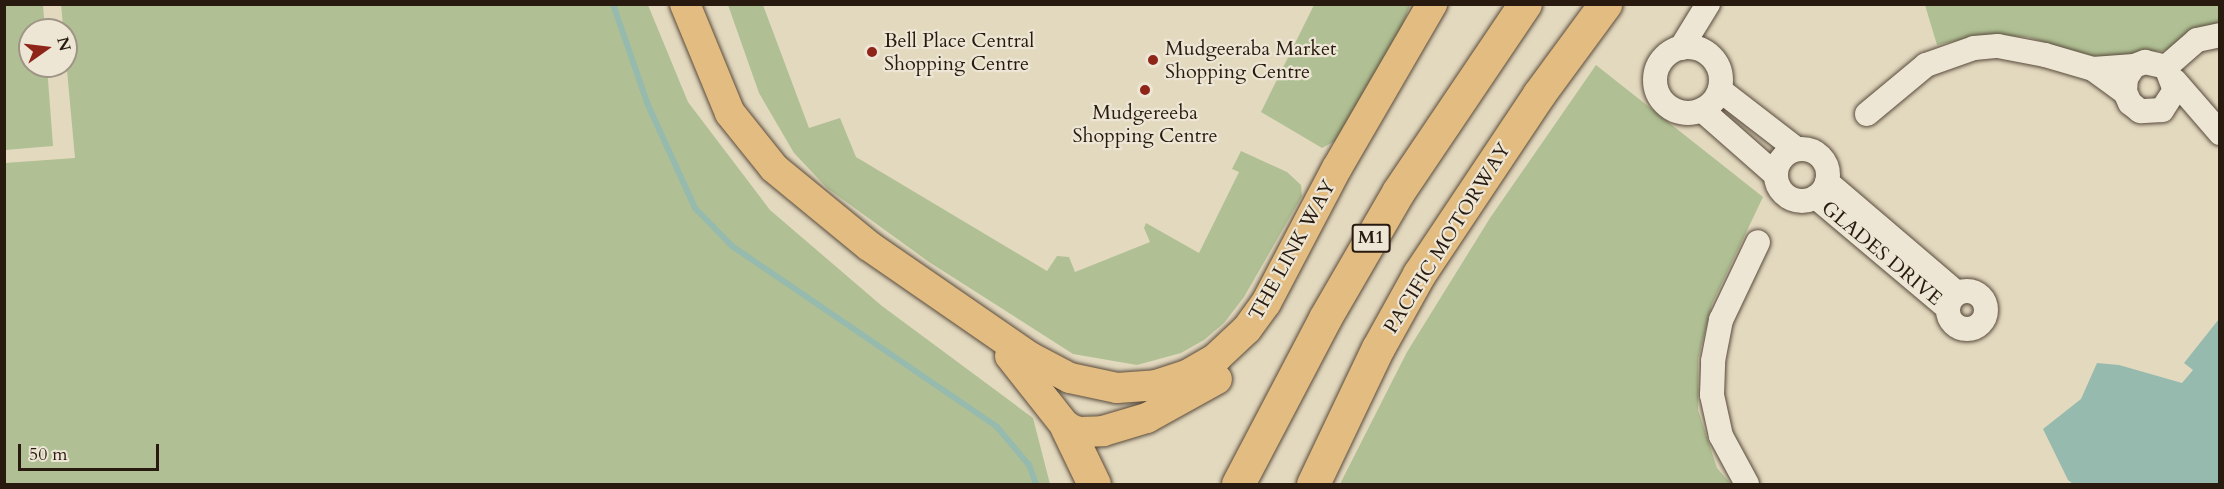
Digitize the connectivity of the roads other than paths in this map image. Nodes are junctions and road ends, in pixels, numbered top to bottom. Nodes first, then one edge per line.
1 (685, 4) edge
2 (706, 4) edge
3 (1421, 4) edge
4 (1432, 4) edge
5 (1456, 4) edge
6 (1525, 4) edge
7 (1605, 4) edge
8 (1707, 5) edge
9 (2220, 35) edge
10 (1410, 39) junction
11 (1692, 49) junction
12 (2134, 66) junction
13 (2093, 69) junction
14 (2170, 74) junction
15 (1720, 90) junction
16 (2125, 92) junction
17 (1702, 110) junction
18 (2162, 110) junction
19 (1867, 114) dead end
20 (2215, 129) edge
21 (1795, 148) junction
22 (1776, 176) junction
23 (1340, 177) junction
24 (795, 186) junction
25 (1822, 190) junction
26 (1758, 242) dead end
27 (1952, 300) dead end
28 (982, 324) junction
29 (1067, 428) junction
30 (1095, 484) edge
31 (1238, 484) edge
32 (1313, 484) edge
33 (1747, 484) edge

1 - 24 main road, THE LINK WAY
2 - 24 main road, THE LINK WAY
3 - 10 street
4 - 10 main road, THE LINK WAY
5 - 23 main road
6 - 31 highway, M1
7 - 32 highway, PACIFIC MOTORWAY
8 - 11 street
9 - 14 street
10 - 23 main road, THE LINK WAY
11 - 15 street
11 - 17 street
12 - 13 street
12 - 14 street
12 - 16 street
13 - 16 street
13 - 19 street
14 - 18 street
14 - 20 street
15 - 17 street
15 - 21 street, GLADES DRIVE
16 - 18 street
17 - 22 street, GLADES DRIVE
18 - 20 street
21 - 22 street
21 - 25 street, GLADES DRIVE
22 - 25 street, GLADES DRIVE
23 - 28 main road, THE LINK WAY
23 - 29 main road
24 - 28 main road, THE LINK WAY
25 - 27 street, GLADES DRIVE
26 - 33 street
28 - 29 main road, THE LINK WAY
29 - 30 highway

